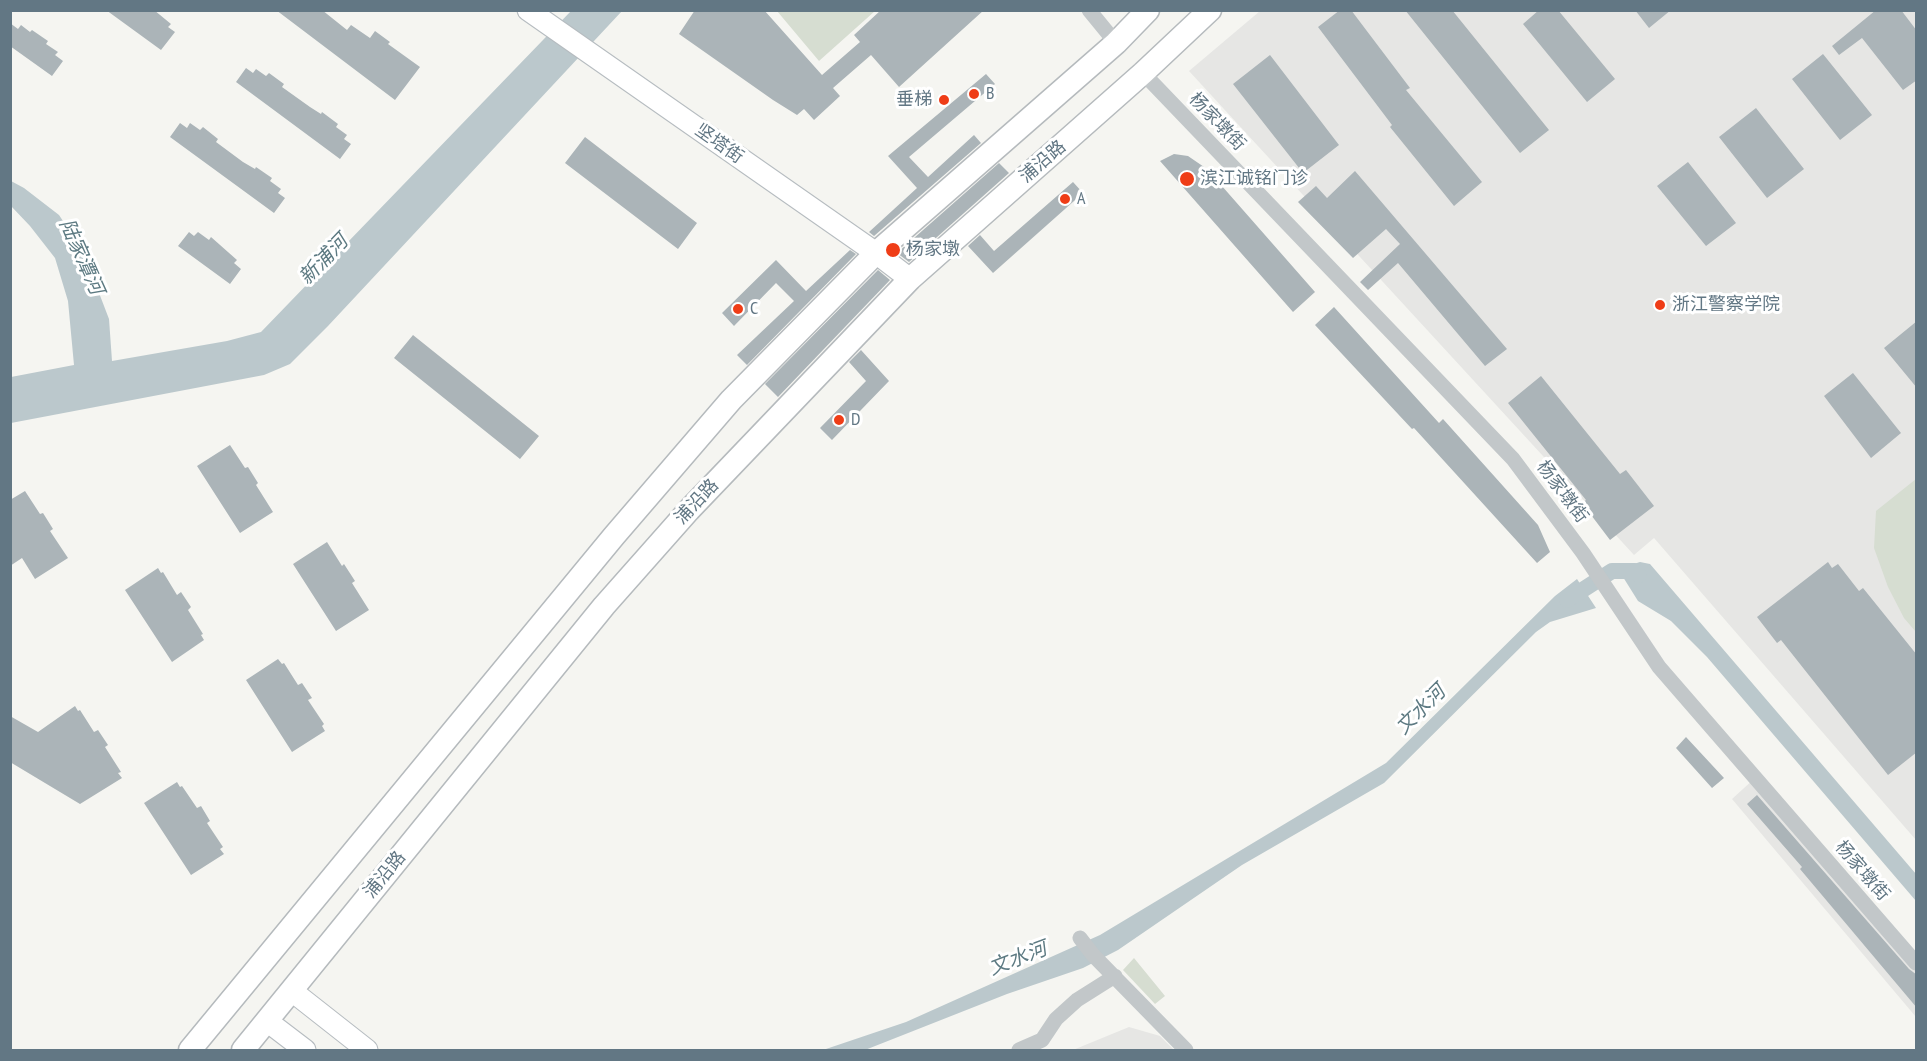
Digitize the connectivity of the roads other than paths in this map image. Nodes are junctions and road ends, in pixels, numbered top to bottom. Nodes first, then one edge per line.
1 (528, 10) edge
2 (1089, 10) edge
3 (1148, 10) edge
4 (1210, 10) edge
5 (1116, 42) junction
6 (1143, 73) junction
7 (876, 253) junction
8 (909, 279) junction
9 (1080, 938) dead end
10 (1917, 963) edge
11 (1115, 976) junction
12 (292, 991) junction
13 (267, 1021) junction
14 (190, 1050) edge
15 (243, 1050) edge
16 (305, 1050) edge
17 (367, 1050) edge
18 (1019, 1050) edge
19 (1186, 1050) edge

1 - 7 street, 坚塔街
2 - 5 street
3 - 5 main road
4 - 6 main road, 浦沿路
5 - 7 main road
6 - 8 main road, 浦沿路
6 - 10 street, 杨家墩街
7 - 8 street, 坚塔街
7 - 14 main road
8 - 12 main road, 浦沿路
9 - 11 street
11 - 18 street
11 - 19 street
12 - 13 main road, 浦沿路
12 - 17 street
13 - 15 main road, 浦沿路
13 - 16 street

